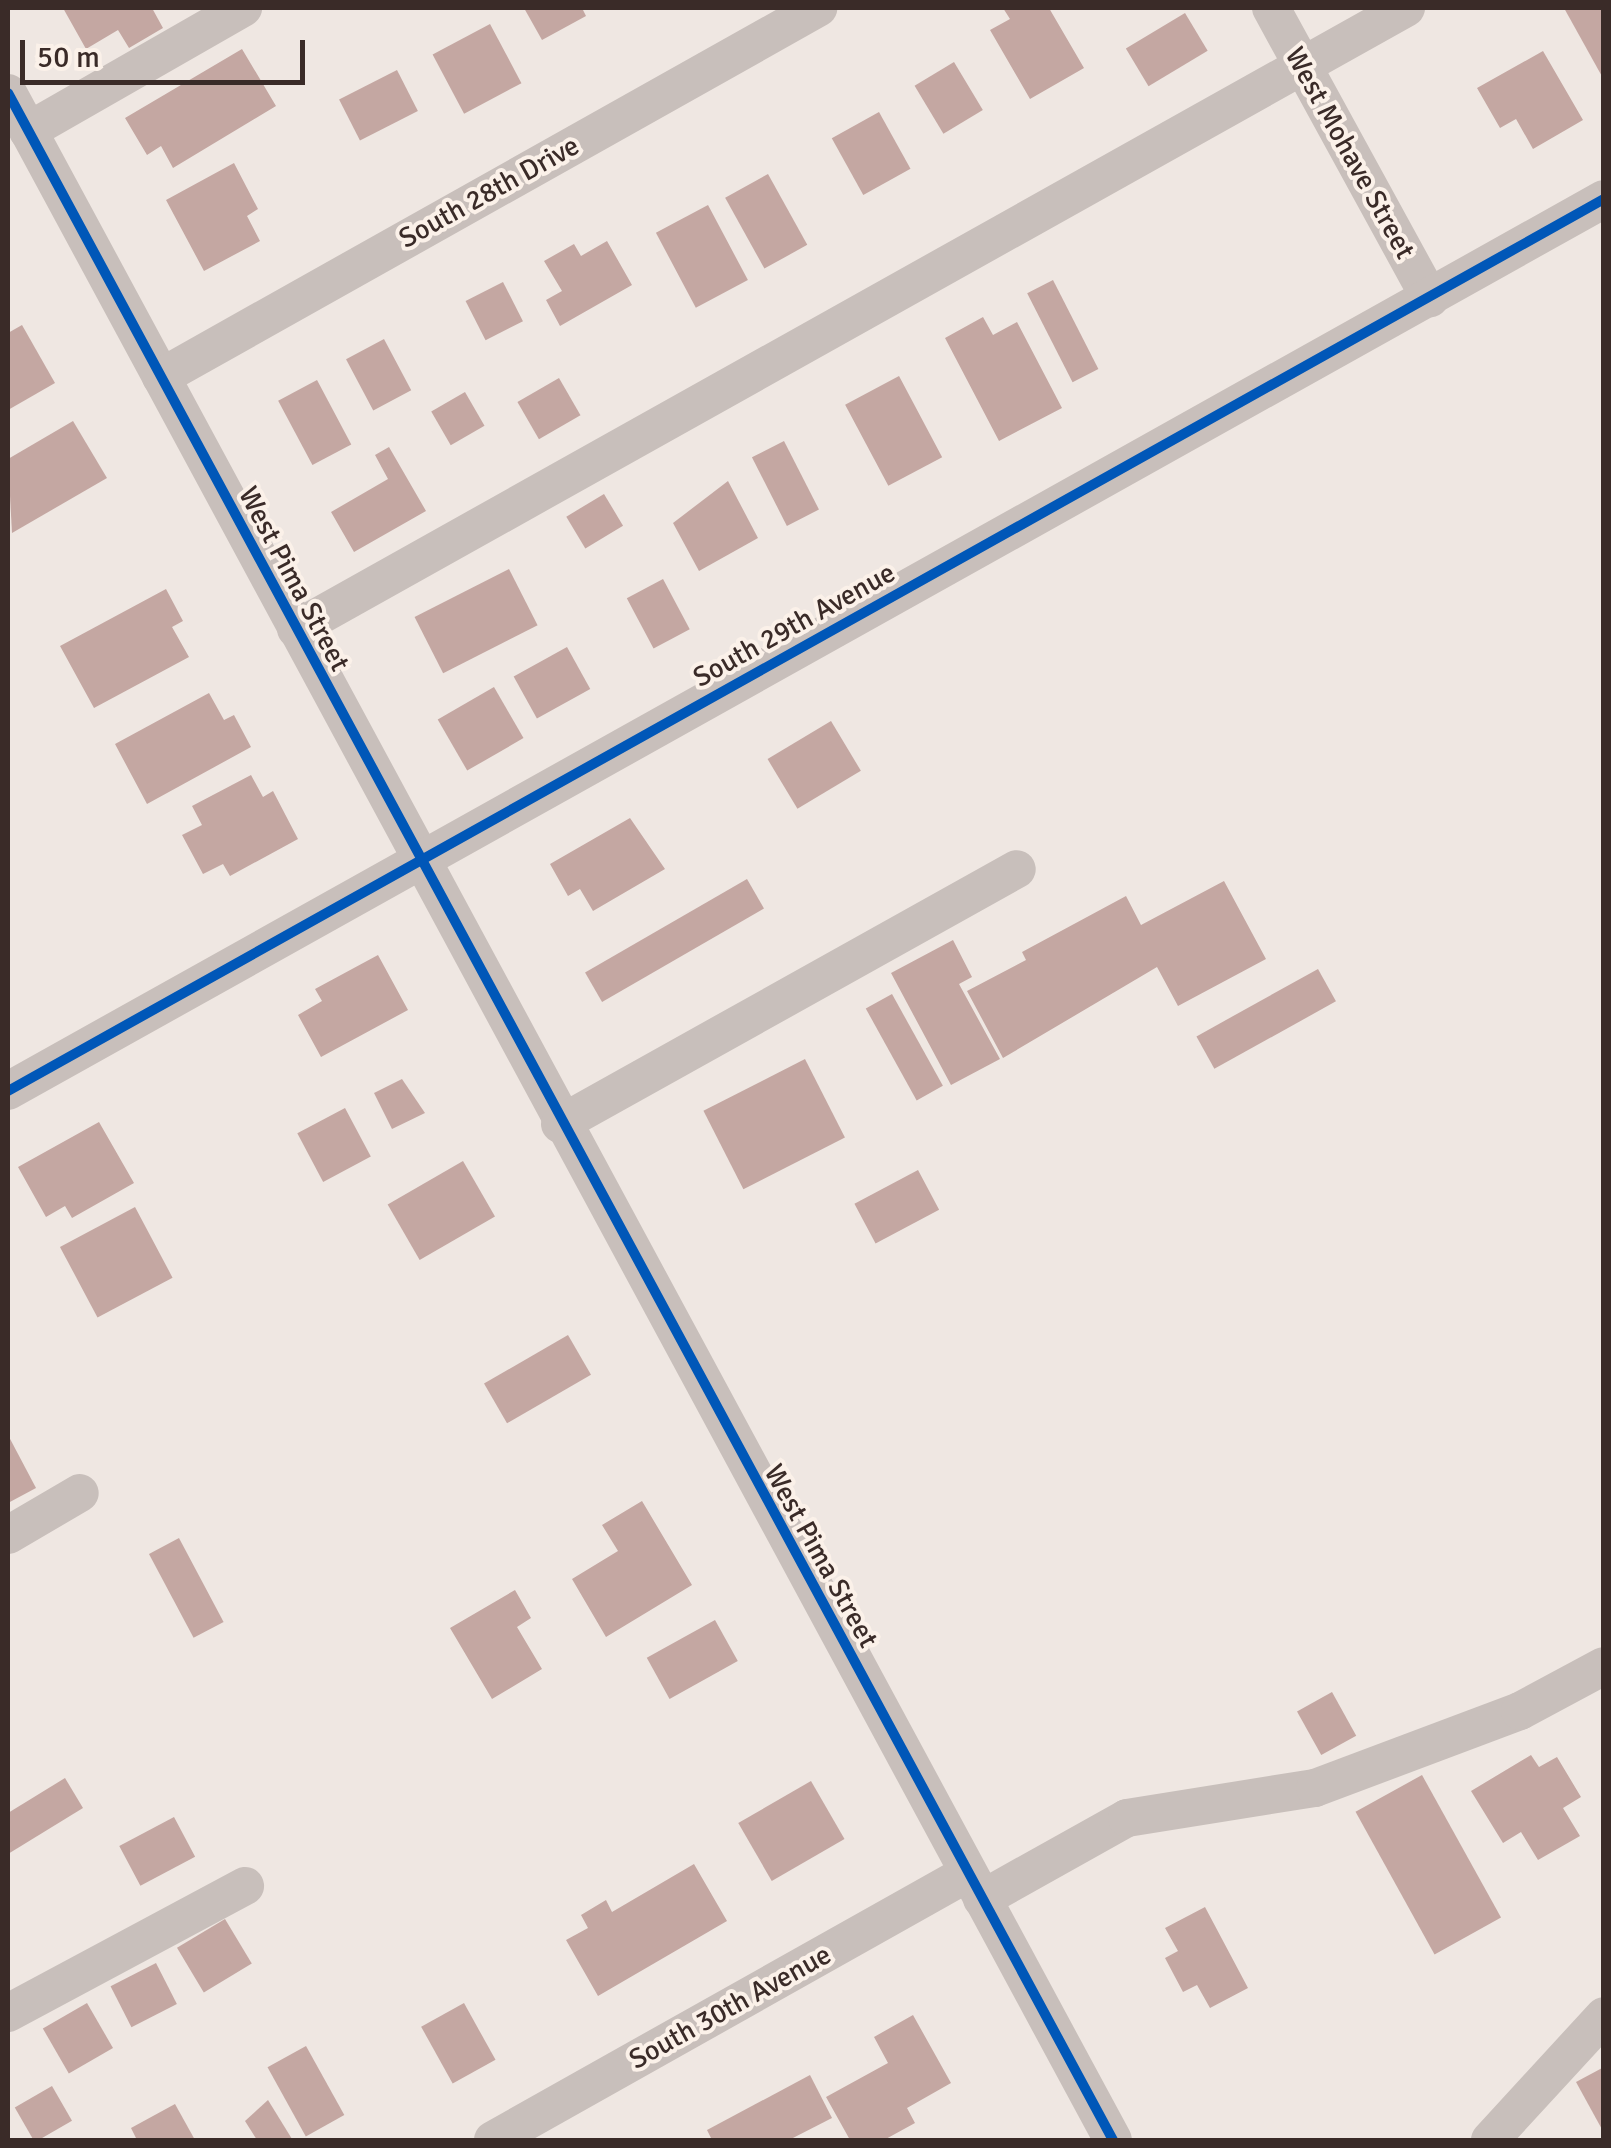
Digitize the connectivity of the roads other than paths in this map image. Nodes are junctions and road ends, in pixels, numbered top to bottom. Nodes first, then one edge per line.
1 (243, 8) edge
2 (818, 8) edge
3 (1271, 8) edge
4 (1406, 8) edge
5 (1304, 67) junction
6 (8, 93) edge
7 (28, 131) junction
8 (1604, 199) edge
9 (1430, 298) junction
10 (160, 377) junction
11 (296, 629) junction
12 (416, 860) junction
13 (1016, 869) dead end
14 (8, 1091) edge
15 (560, 1124) junction
16 (80, 1493) dead end
17 (8, 1535) edge
18 (1604, 1666) edge
19 (244, 1886) dead end
20 (975, 1886) junction
21 (8, 2013) edge
22 (1604, 2016) edge
23 (493, 2140) edge
24 (1113, 2140) edge
25 (1490, 2140) edge

1 - 7 street
2 - 10 street, South 28th Drive
3 - 5 street, West Mohave Street
4 - 5 street
5 - 9 street, West Mohave Street
5 - 11 street
6 - 7 street, West Pima Street
7 - 10 street, West Pima Street
8 - 9 street, South 29th Avenue
9 - 12 street, South 29th Avenue
10 - 11 street, West Pima Street
11 - 12 street, West Pima Street
12 - 14 street, South 29th Avenue
12 - 15 street, West Pima Street
13 - 15 street
15 - 20 street, West Pima Street
16 - 17 street
18 - 20 street, South 30th Avenue
19 - 21 street
20 - 23 street, South 30th Avenue
20 - 24 street, West Pima Street
22 - 25 street

